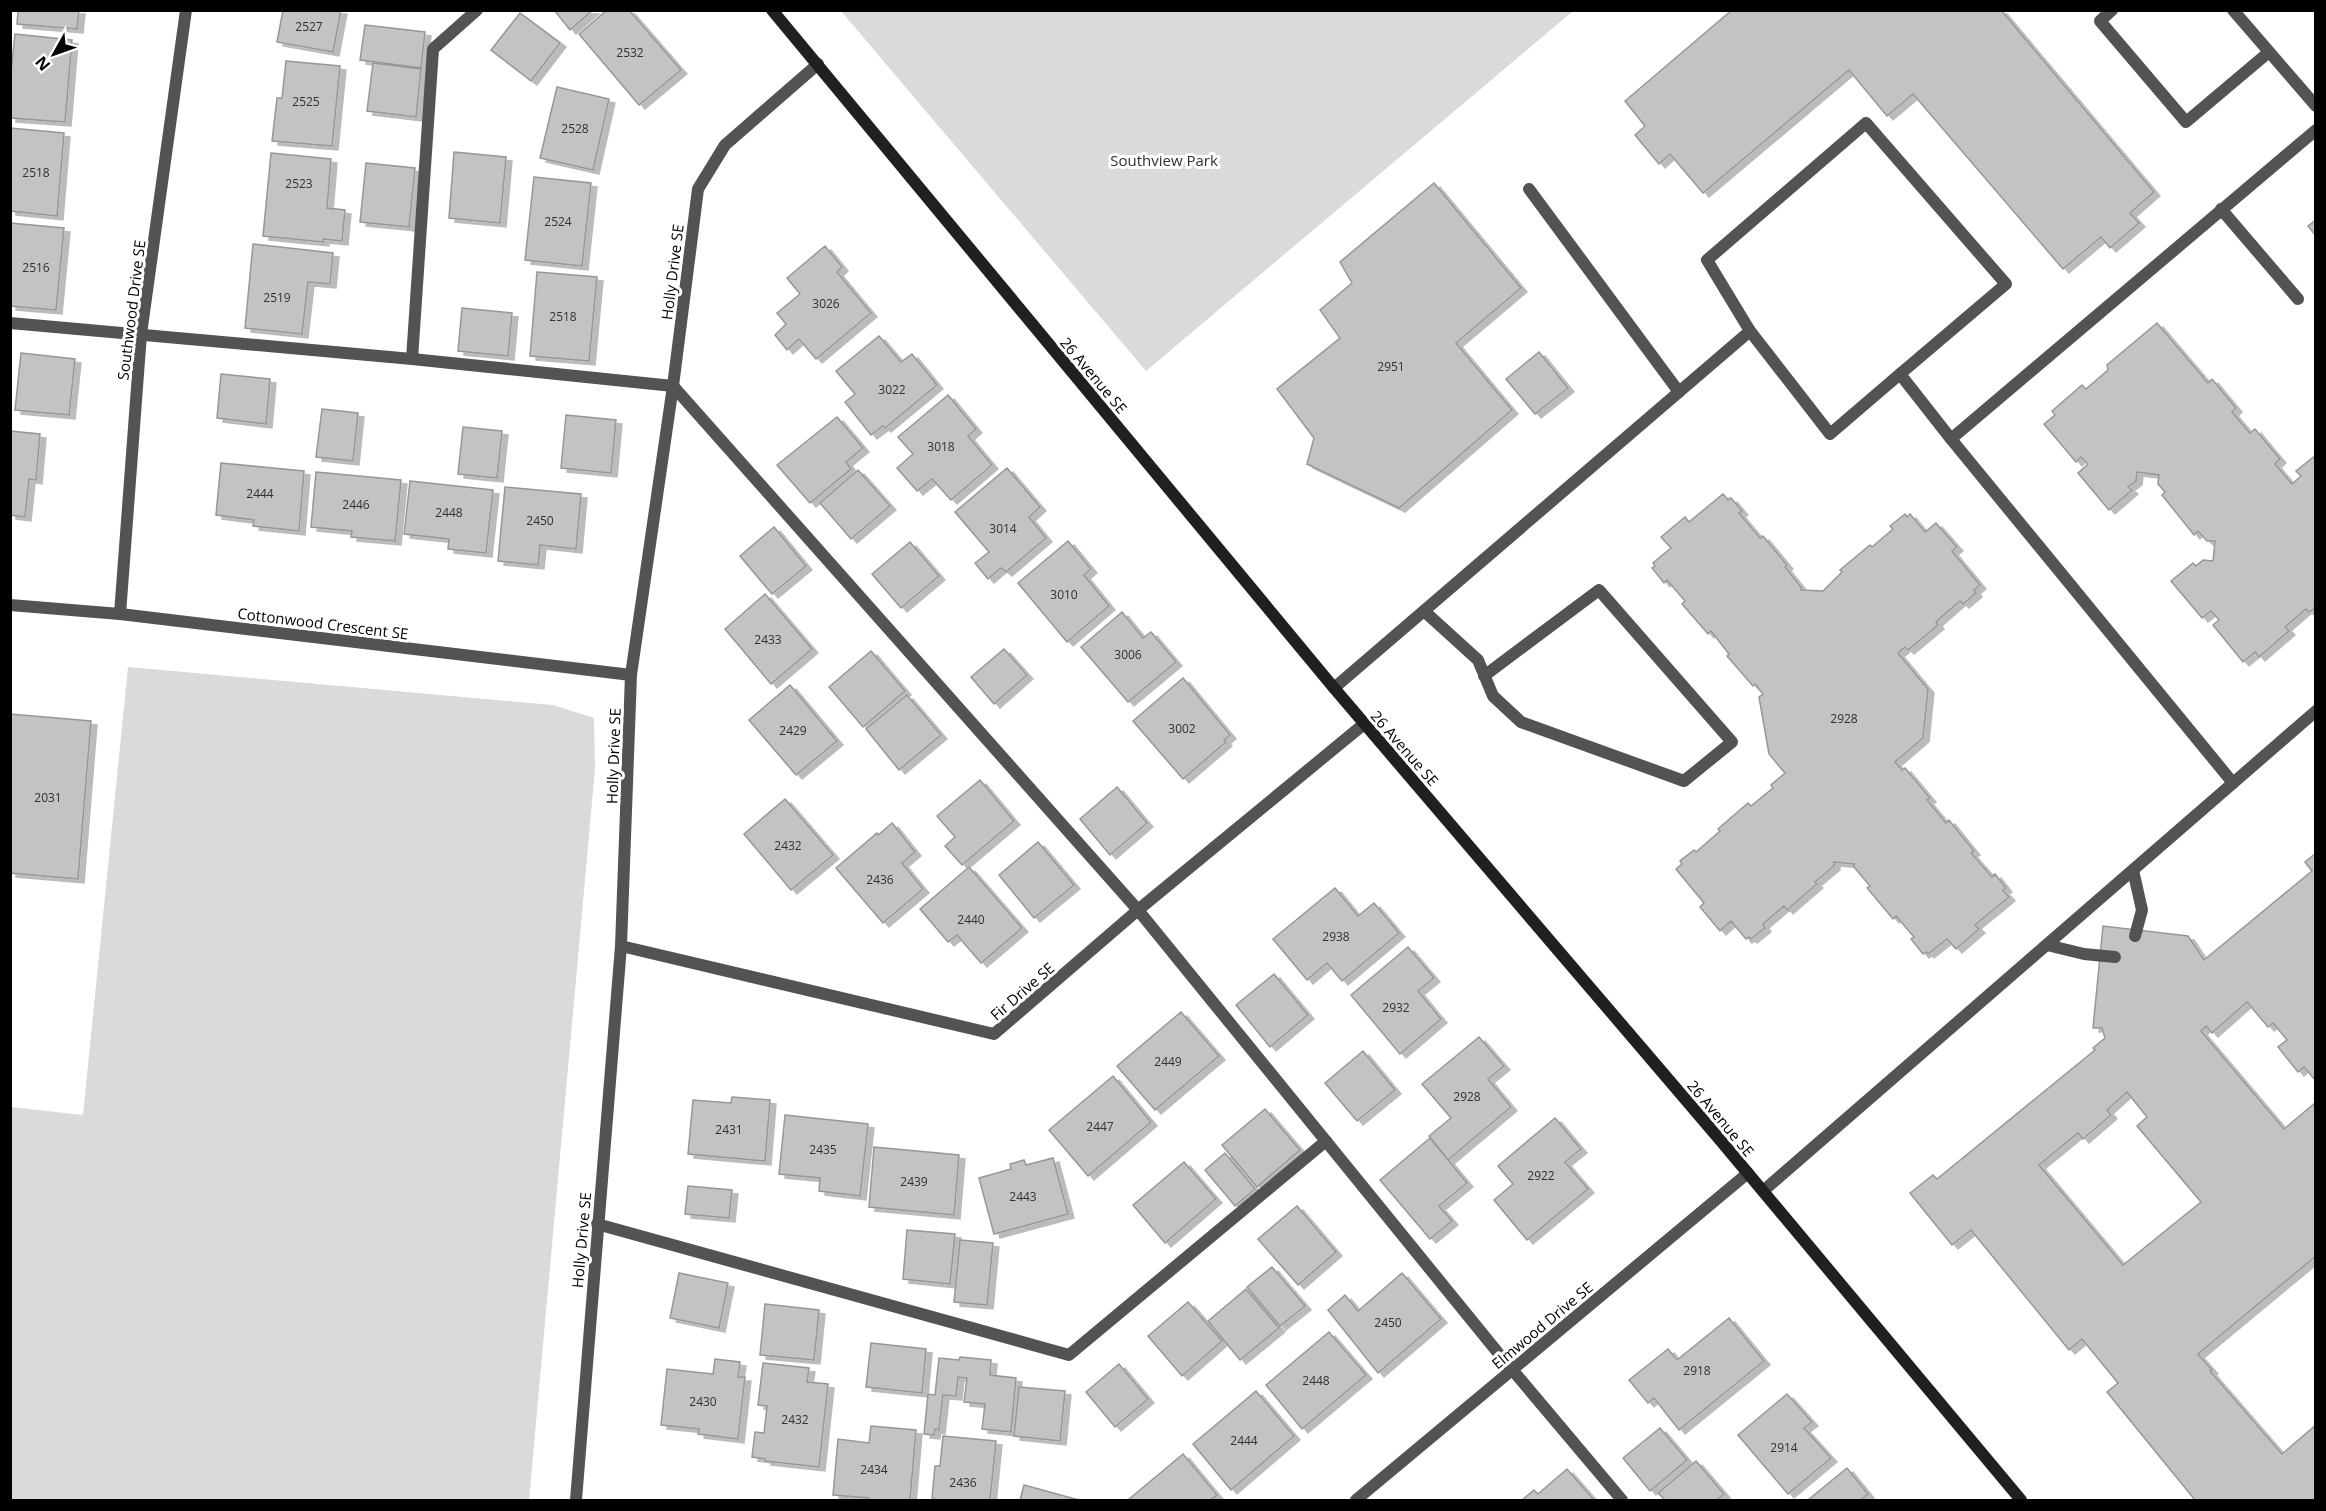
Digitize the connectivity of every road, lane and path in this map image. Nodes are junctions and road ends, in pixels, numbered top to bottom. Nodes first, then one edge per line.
1 (186, 10) edge
2 (477, 10) edge
3 (771, 10) edge
4 (2112, 10) edge
5 (2233, 10) edge
6 (2269, 52) junction
7 (818, 64) junction
8 (2316, 106) edge
9 (2316, 130) edge
10 (1529, 189) dead end
11 (2221, 209) junction
12 (2298, 299) dead end
13 (10, 323) edge
14 (1750, 331) junction
15 (141, 334) junction
16 (412, 359) junction
17 (1900, 374) junction
18 (673, 386) junction
19 (1679, 392) junction
20 (1951, 439) junction
21 (10, 605) edge
22 (1424, 611) junction
23 (120, 615) junction
24 (632, 675) junction
25 (1484, 676) junction
26 (1334, 688) junction
27 (2316, 711) edge
28 (1364, 724) junction
29 (2233, 783) junction
30 (2133, 870) junction
31 (1138, 910) junction
32 (2136, 936) dead end
33 (621, 945) junction
34 (2047, 945) junction
35 (2115, 957) dead end
36 (1326, 1141) junction
37 (1748, 1173) junction
38 (1763, 1191) junction
39 (597, 1224) junction
40 (1512, 1369) junction
41 (576, 1500) edge
42 (1356, 1500) edge
43 (1622, 1500) edge
44 (2021, 1500) edge

1 - 15 street, Southwood Drive SE
2 - 16 street
3 - 7 street, 26 Avenue SE
4 - 6 street
5 - 6 street
6 - 8 street
7 - 18 street, Holly Drive SE
7 - 26 street, 26 Avenue SE
9 - 11 street
10 - 19 street
11 - 12 street
11 - 20 street
13 - 15 street
14 - 17 street
14 - 17 street
14 - 19 street
15 - 16 street
15 - 23 street, Southwood Drive SE
16 - 18 street
17 - 20 street
18 - 24 street, Holly Drive SE
18 - 31 street
19 - 22 street
20 - 29 street
21 - 23 street, Cottonwood Crescent SE
22 - 25 street
22 - 26 street
23 - 24 street, Cottonwood Crescent SE
24 - 33 street, Holly Drive SE
25 - 25 street
26 - 28 street, 26 Avenue SE
27 - 29 street
28 - 31 street, Fir Drive SE
28 - 37 street, 26 Avenue SE
29 - 30 street
30 - 32 street
30 - 34 street
31 - 33 street, Fir Drive SE
31 - 36 street
33 - 39 street, Holly Drive SE
34 - 35 street
34 - 38 street
36 - 39 street
36 - 40 street
37 - 38 street, 26 Avenue SE
37 - 40 street, Elmwood Drive SE
38 - 44 street, 26 Avenue SE
39 - 41 street, Holly Drive SE
40 - 42 street, Elmwood Drive SE
40 - 43 street

